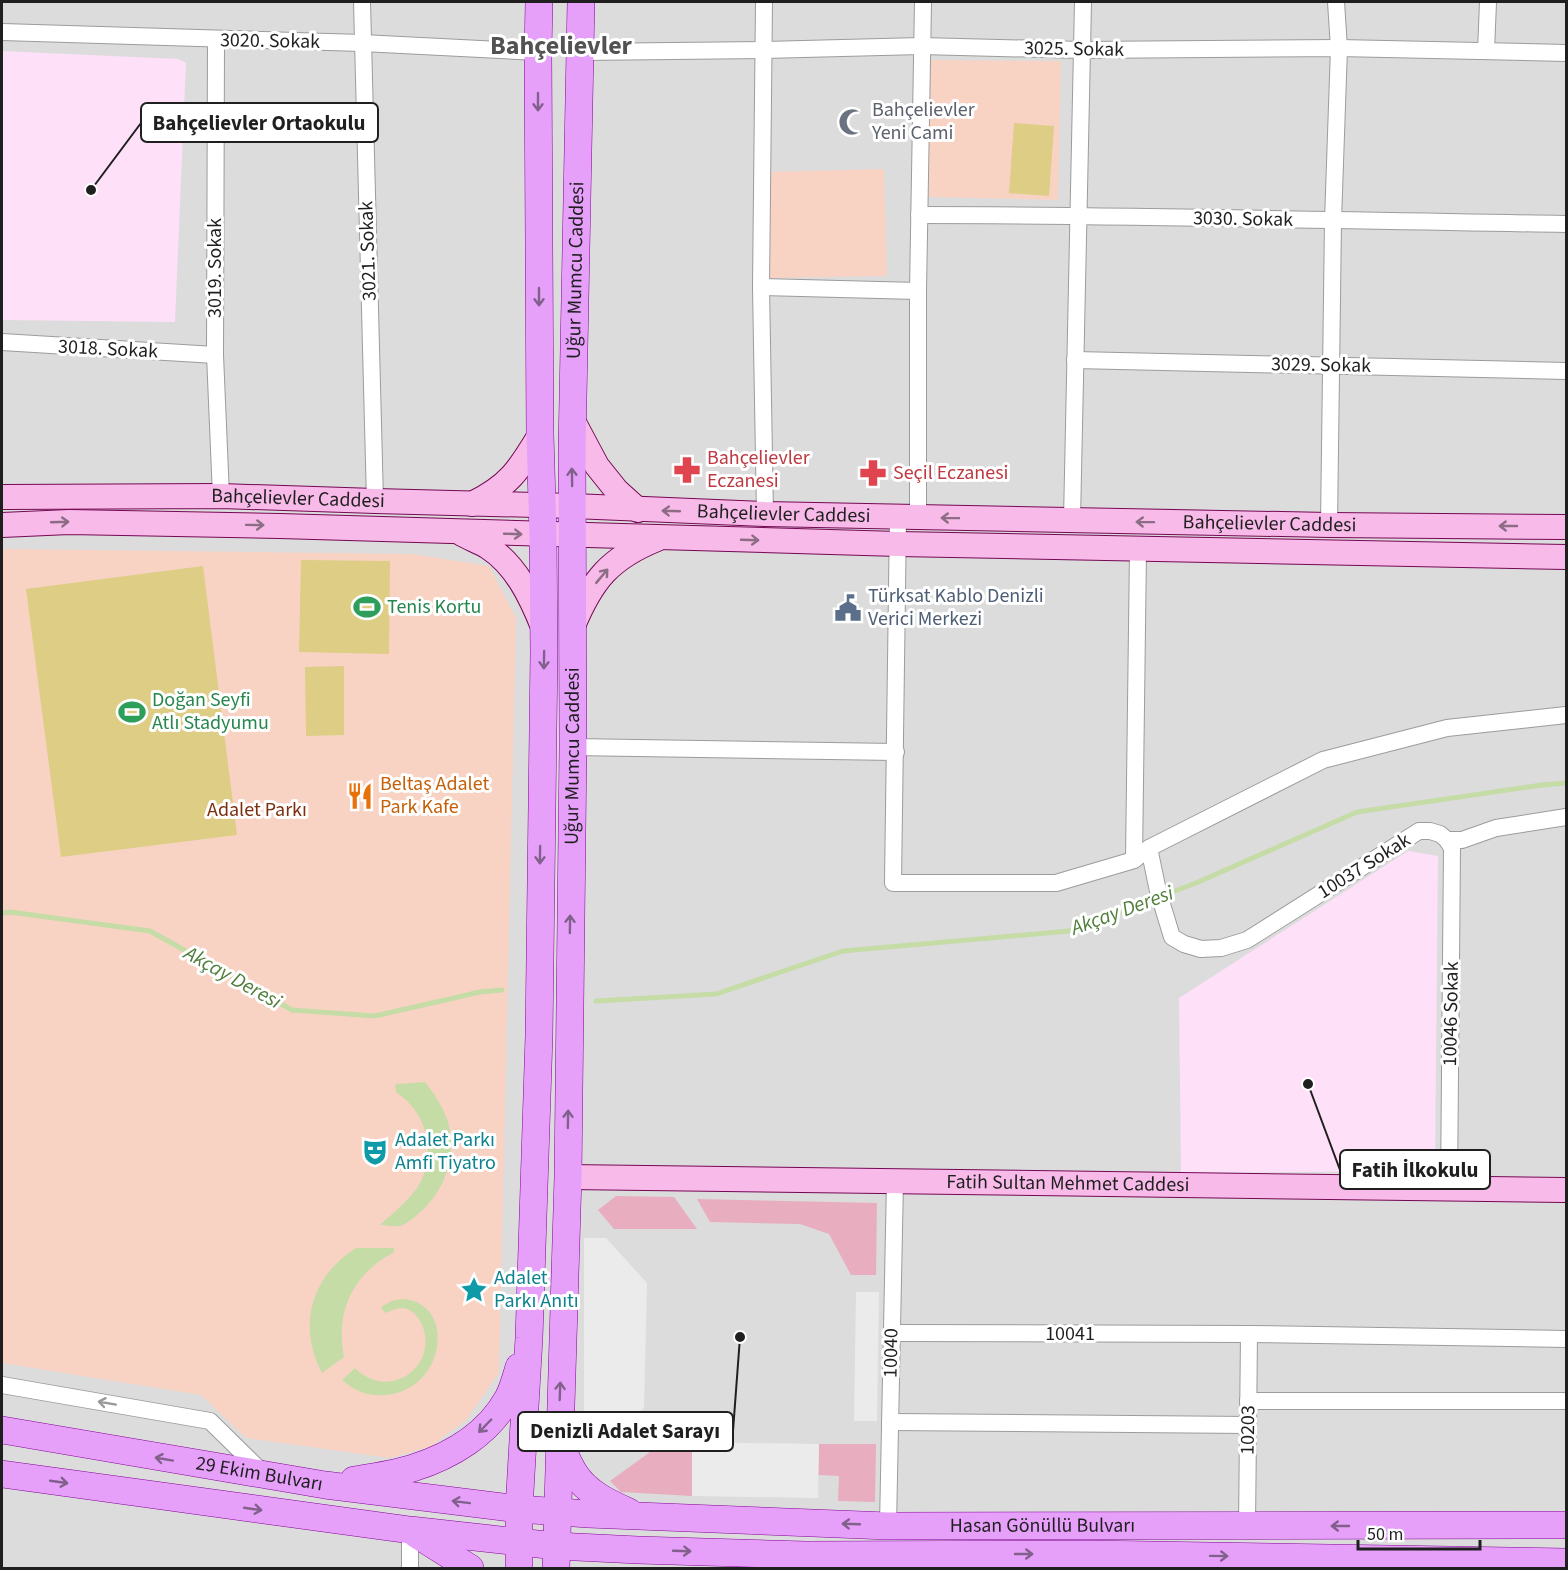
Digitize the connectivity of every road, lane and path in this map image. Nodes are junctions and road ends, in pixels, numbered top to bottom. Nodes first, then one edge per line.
1 (362, 2) edge
2 (539, 2) edge
3 (581, 2) edge
4 (764, 2) edge
5 (923, 2) edge
6 (1083, 2) edge
7 (1336, 2) edge
8 (1488, 2) edge
9 (2, 32) edge
10 (216, 40) junction
11 (362, 43) junction
12 (921, 46) junction
13 (1339, 48) junction
14 (764, 50) junction
15 (1082, 50) junction
16 (1486, 51) junction
17 (538, 52) junction
18 (581, 52) junction
19 (1566, 53) edge
20 (919, 215) junction
21 (1078, 215) junction
22 (1333, 221) junction
23 (1566, 224) edge
24 (761, 287) junction
25 (918, 291) junction
26 (2, 342) edge
27 (215, 355) junction
28 (1075, 360) junction
29 (1332, 365) junction
30 (1566, 371) edge
31 (572, 419) junction
32 (540, 435) junction
33 (221, 496) junction
34 (2, 497) edge
35 (375, 501) junction
36 (472, 504) junction
37 (542, 506) junction
38 (573, 506) junction
39 (638, 510) junction
40 (765, 514) junction
41 (908, 517) junction
42 (1072, 520) junction
43 (2, 525) edge
44 (1329, 525) junction
45 (1566, 527) edge
46 (458, 532) junction
47 (543, 534) junction
48 (573, 535) junction
49 (661, 537) junction
50 (898, 544) junction
51 (1138, 550) junction
52 (1566, 557) edge
53 (573, 626) junction
54 (543, 628) junction
55 (1566, 715) edge
56 (573, 747) junction
57 (896, 752) junction
58 (1566, 817) edge
59 (1447, 840) junction
60 (1149, 848) junction
61 (1134, 860) junction
62 (568, 1177) junction
63 (895, 1181) junction
64 (1449, 1189) junction
65 (1566, 1190) edge
66 (892, 1333) junction
67 (1249, 1334) junction
68 (529, 1338) junction
69 (1566, 1339) edge
70 (2, 1385) edge
71 (1248, 1401) junction
72 (1566, 1401) edge
73 (890, 1422) junction
74 (1248, 1425) junction
75 (2, 1430) edge
76 (559, 1441) junction
77 (2, 1474) edge
78 (267, 1476) junction
79 (325, 1485) junction
80 (519, 1509) junction
81 (557, 1512) junction
82 (641, 1516) junction
83 (1566, 1525) edge
84 (888, 1526) junction
85 (1246, 1526) junction
86 (410, 1530) junction
87 (519, 1542) junction
88 (638, 1550) junction
89 (556, 1557) edge
90 (872, 1561) edge
91 (939, 1561) edge
92 (980, 1561) edge
93 (1091, 1561) edge
94 (1566, 1562) edge
95 (410, 1569) edge
96 (470, 1569) edge
97 (519, 1569) edge
98 (605, 1569) edge

1 - 11 street, 3021. Sokak
2 - 17 main road, Uğur Mumcu Caddesi
3 - 18 main road, Uğur Mumcu Caddesi
4 - 14 street
5 - 12 street
6 - 15 street
7 - 13 street
8 - 16 street
9 - 10 street, 3020. Sokak
10 - 11 street, 3020. Sokak
10 - 27 street, 3019. Sokak
11 - 17 street, 3020. Sokak
11 - 35 street, 3021. Sokak
12 - 14 street, 3025. Sokak
12 - 15 street, 3025. Sokak
12 - 20 street
13 - 15 street, 3025. Sokak
13 - 16 street, 3025. Sokak
13 - 22 street
14 - 18 street, 3025. Sokak
14 - 24 street
15 - 21 street
16 - 19 street, 3025. Sokak
17 -> 32 main road, Uğur Mumcu Caddesi
18 - 31 main road, Uğur Mumcu Caddesi
20 - 21 street, 3030. Sokak
20 - 25 street
21 - 22 street, 3030. Sokak
21 - 28 street
22 - 23 street, 3030. Sokak
22 - 29 street
24 - 25 street
24 - 40 street
25 - 41 street
26 - 27 street, 3018. Sokak
27 - 33 street, 3019. Sokak
28 - 29 street, 3029. Sokak
28 - 42 street
29 - 30 street, 3029. Sokak
29 - 44 street
38 -> 31 main road, Uğur Mumcu Caddesi
31 - 39 street
32 - 36 street
32 - 37 main road, Uğur Mumcu Caddesi
33 - 34 street, Bahçelievler Caddesi
33 - 35 street, Bahçelievler Caddesi
35 - 36 street, Bahçelievler Caddesi
36 - 37 street, Bahçelievler Caddesi
37 - 38 street, Bahçelievler Caddesi
37 - 47 main road, Uğur Mumcu Caddesi
38 - 39 street, Bahçelievler Caddesi
38 - 48 main road, Uğur Mumcu Caddesi
40 -> 39 street, Bahçelievler Caddesi
40 - 41 street, Bahçelievler Caddesi
42 -> 41 street, Bahçelievler Caddesi
41 - 50 street
44 -> 42 street, Bahçelievler Caddesi
43 -> 46 street, Bahçelievler Caddesi
45 -> 44 street, Bahçelievler Caddesi
46 -> 47 street, Bahçelievler Caddesi
46 - 54 street
47 - 48 street, Bahçelievler Caddesi
47 - 54 main road, Uğur Mumcu Caddesi
48 - 49 street, Bahçelievler Caddesi
48 - 53 main road, Uğur Mumcu Caddesi
49 -> 50 street, Bahçelievler Caddesi
53 -> 49 street
50 - 51 street, Bahçelievler Caddesi
50 - 57 street
51 - 52 street, Bahçelievler Caddesi
51 - 61 street
53 - 56 main road, Uğur Mumcu Caddesi
54 -> 68 main road, Uğur Mumcu Caddesi
55 - 60 street
56 - 57 street
62 -> 56 main road, Uğur Mumcu Caddesi
57 - 61 street
58 - 59 street, 10037 Sokak
59 - 60 street, 10037 Sokak
59 - 64 street, 10046 Sokak
60 - 61 street
62 - 63 street, Fatih Sultan Mehmet Caddesi
76 -> 62 main road, Uğur Mumcu Caddesi
63 - 64 street, Fatih Sultan Mehmet Caddesi
63 - 66 street, 10040
64 - 65 street, Fatih Sultan Mehmet Caddesi
66 - 67 street, 10041
66 - 73 street, 10040
67 - 69 street, 10041
67 - 71 street, 10203
68 -> 79 main road
68 - 80 main road, Uğur Mumcu Caddesi
78 -> 70 street
71 - 72 street
71 - 74 street, 10203
73 - 74 street
73 - 84 street, 10040
74 - 85 street, 10203
78 -> 75 main road, 29 Ekim Bulvarı
76 - 81 main road, Uğur Mumcu Caddesi
76 - 82 main road
77 -> 86 main road, 29 Ekim Bulvarı
78 - 79 main road, 29 Ekim Bulvarı
80 -> 79 main road, 29 Ekim Bulvarı
80 - 81 main road, Hasan Gönüllü Bulvarı
80 - 87 main road, Uğur Mumcu Caddesi
81 - 82 main road, Hasan Gönüllü Bulvarı
81 - 89 main road, Uğur Mumcu Caddesi
84 -> 82 main road, Hasan Gönüllü Bulvarı
83 -> 85 main road, Hasan Gönüllü Bulvarı
84 - 85 main road, Hasan Gönüllü Bulvarı
86 - 87 main road, 29 Ekim Bulvarı
86 - 95 street
86 - 96 main road
87 - 89 main road, Hasan Gönüllü Bulvarı
87 - 97 main road, Uğur Mumcu Caddesi
88 - 89 main road, Hasan Gönüllü Bulvarı
88 -> 90 main road, Hasan Gönüllü Bulvarı
88 - 98 main road
90 - 91 main road, Hasan Gönüllü Bulvarı
91 - 92 main road, Hasan Gönüllü Bulvarı
92 -> 93 main road, Hasan Gönüllü Bulvarı
93 -> 94 main road, Hasan Gönüllü Bulvarı

